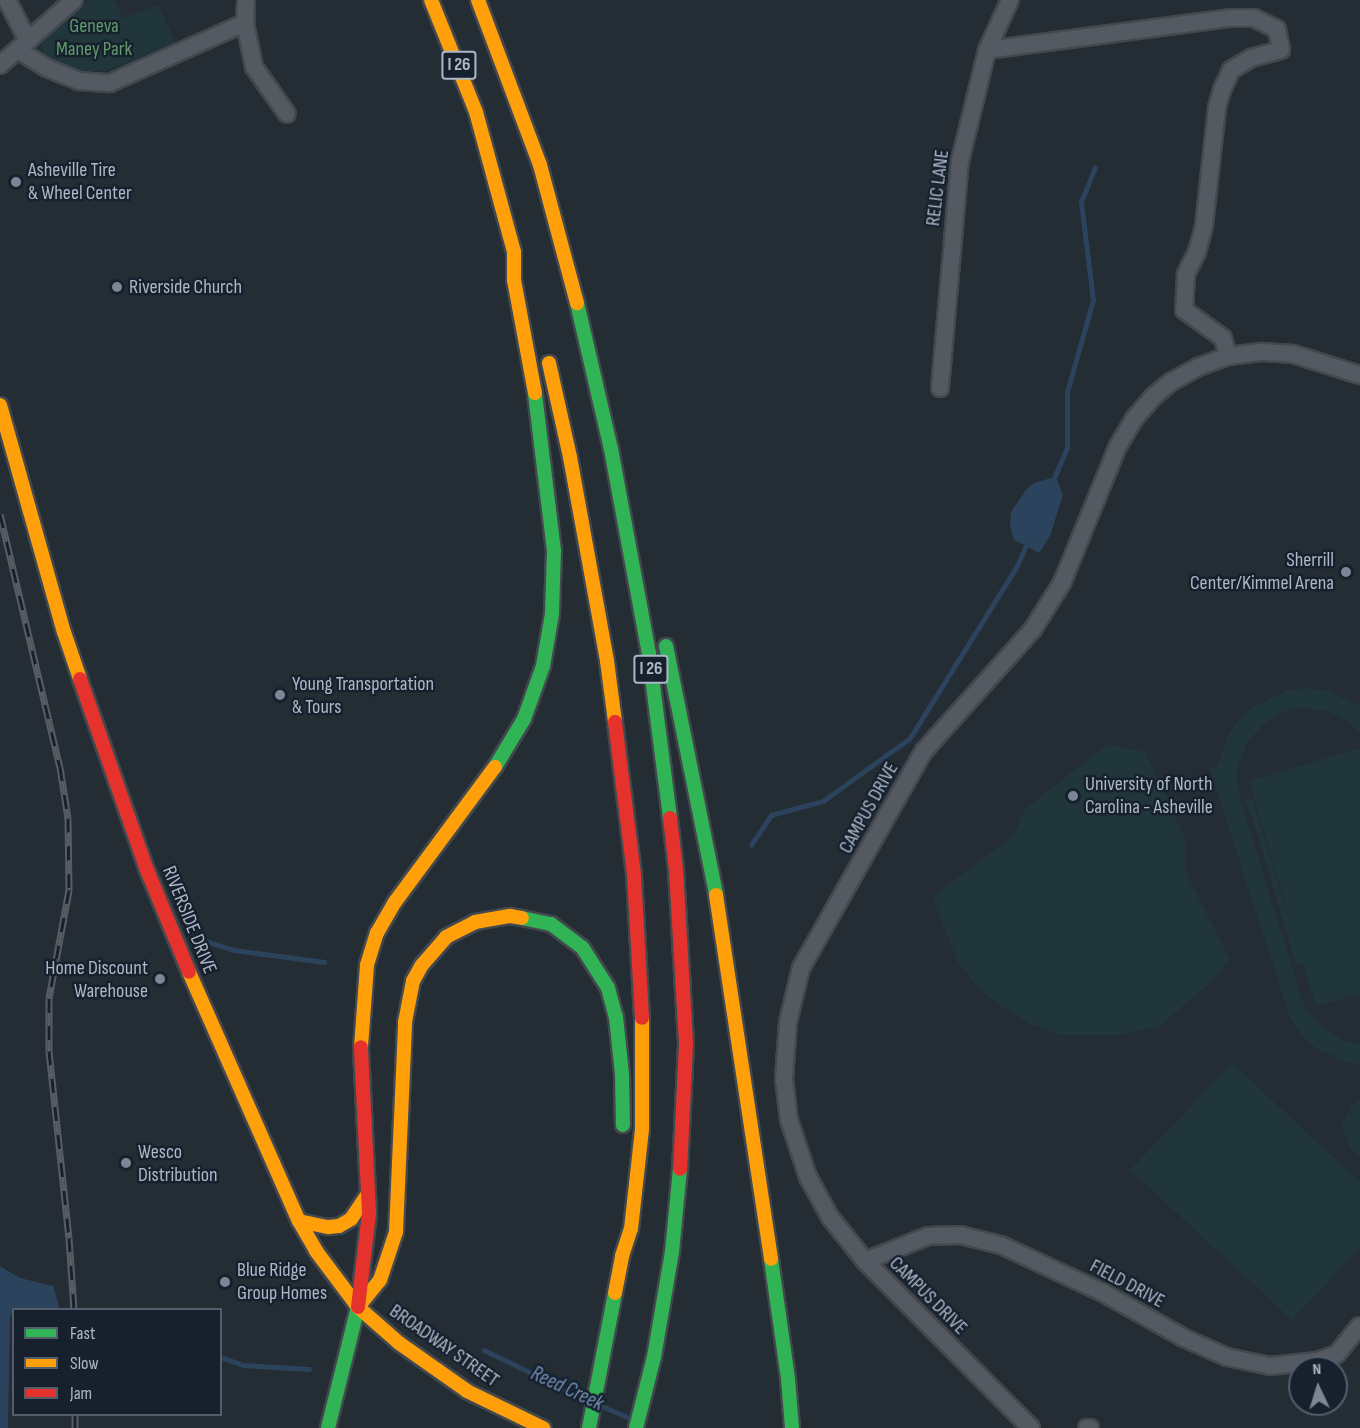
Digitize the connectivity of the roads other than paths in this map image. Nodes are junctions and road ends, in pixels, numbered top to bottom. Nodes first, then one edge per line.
1 (7, 0) edge
2 (74, 0) edge
3 (246, 0) edge
4 (432, 0) edge
5 (478, 0) edge
6 (1010, 0) edge
7 (245, 23) junction
8 (23, 46) junction
9 (987, 50) junction
10 (0, 65) edge
11 (287, 114) dead end
12 (514, 252) junction
13 (528, 274) dead end
14 (585, 333) junction
15 (546, 349) dead end
16 (1228, 356) junction
17 (1360, 375) edge
18 (940, 388) dead end
19 (0, 405) edge
20 (637, 508) dead end
21 (664, 636) dead end
22 (622, 1143) dead end
23 (621, 1186) dead end
24 (368, 1194) junction
25 (299, 1221) junction
26 (622, 1256) junction
27 (865, 1261) junction
28 (358, 1307) junction
29 (1360, 1326) edge
30 (328, 1428) edge
31 (543, 1428) edge
32 (589, 1428) edge
33 (636, 1428) edge
34 (792, 1428) edge
35 (1031, 1428) edge

1 - 8 street
2 - 8 street
3 - 7 street
4 - 12 main road, I 26
5 - 14 main road, I 26
6 - 9 street, RELIC LANE
7 - 8 street
7 - 11 street
8 - 10 street
9 - 16 street
9 - 18 street, RELIC LANE
12 - 13 main road, I 26
12 - 24 main road
14 - 20 main road
14 - 33 main road, I 26
15 - 26 main road, I 26
16 - 17 street, CAMPUS DRIVE
16 - 27 street, CAMPUS DRIVE
19 - 25 main road, RIVERSIDE DRIVE
21 - 34 main road
22 - 28 main road
23 - 26 main road
24 - 25 main road
24 - 28 main road
25 - 28 main road, RIVERSIDE DRIVE
26 - 32 main road, I 26
27 - 29 street, FIELD DRIVE
27 - 35 street, CAMPUS DRIVE
28 - 30 main road
28 - 31 main road, BROADWAY STREET

